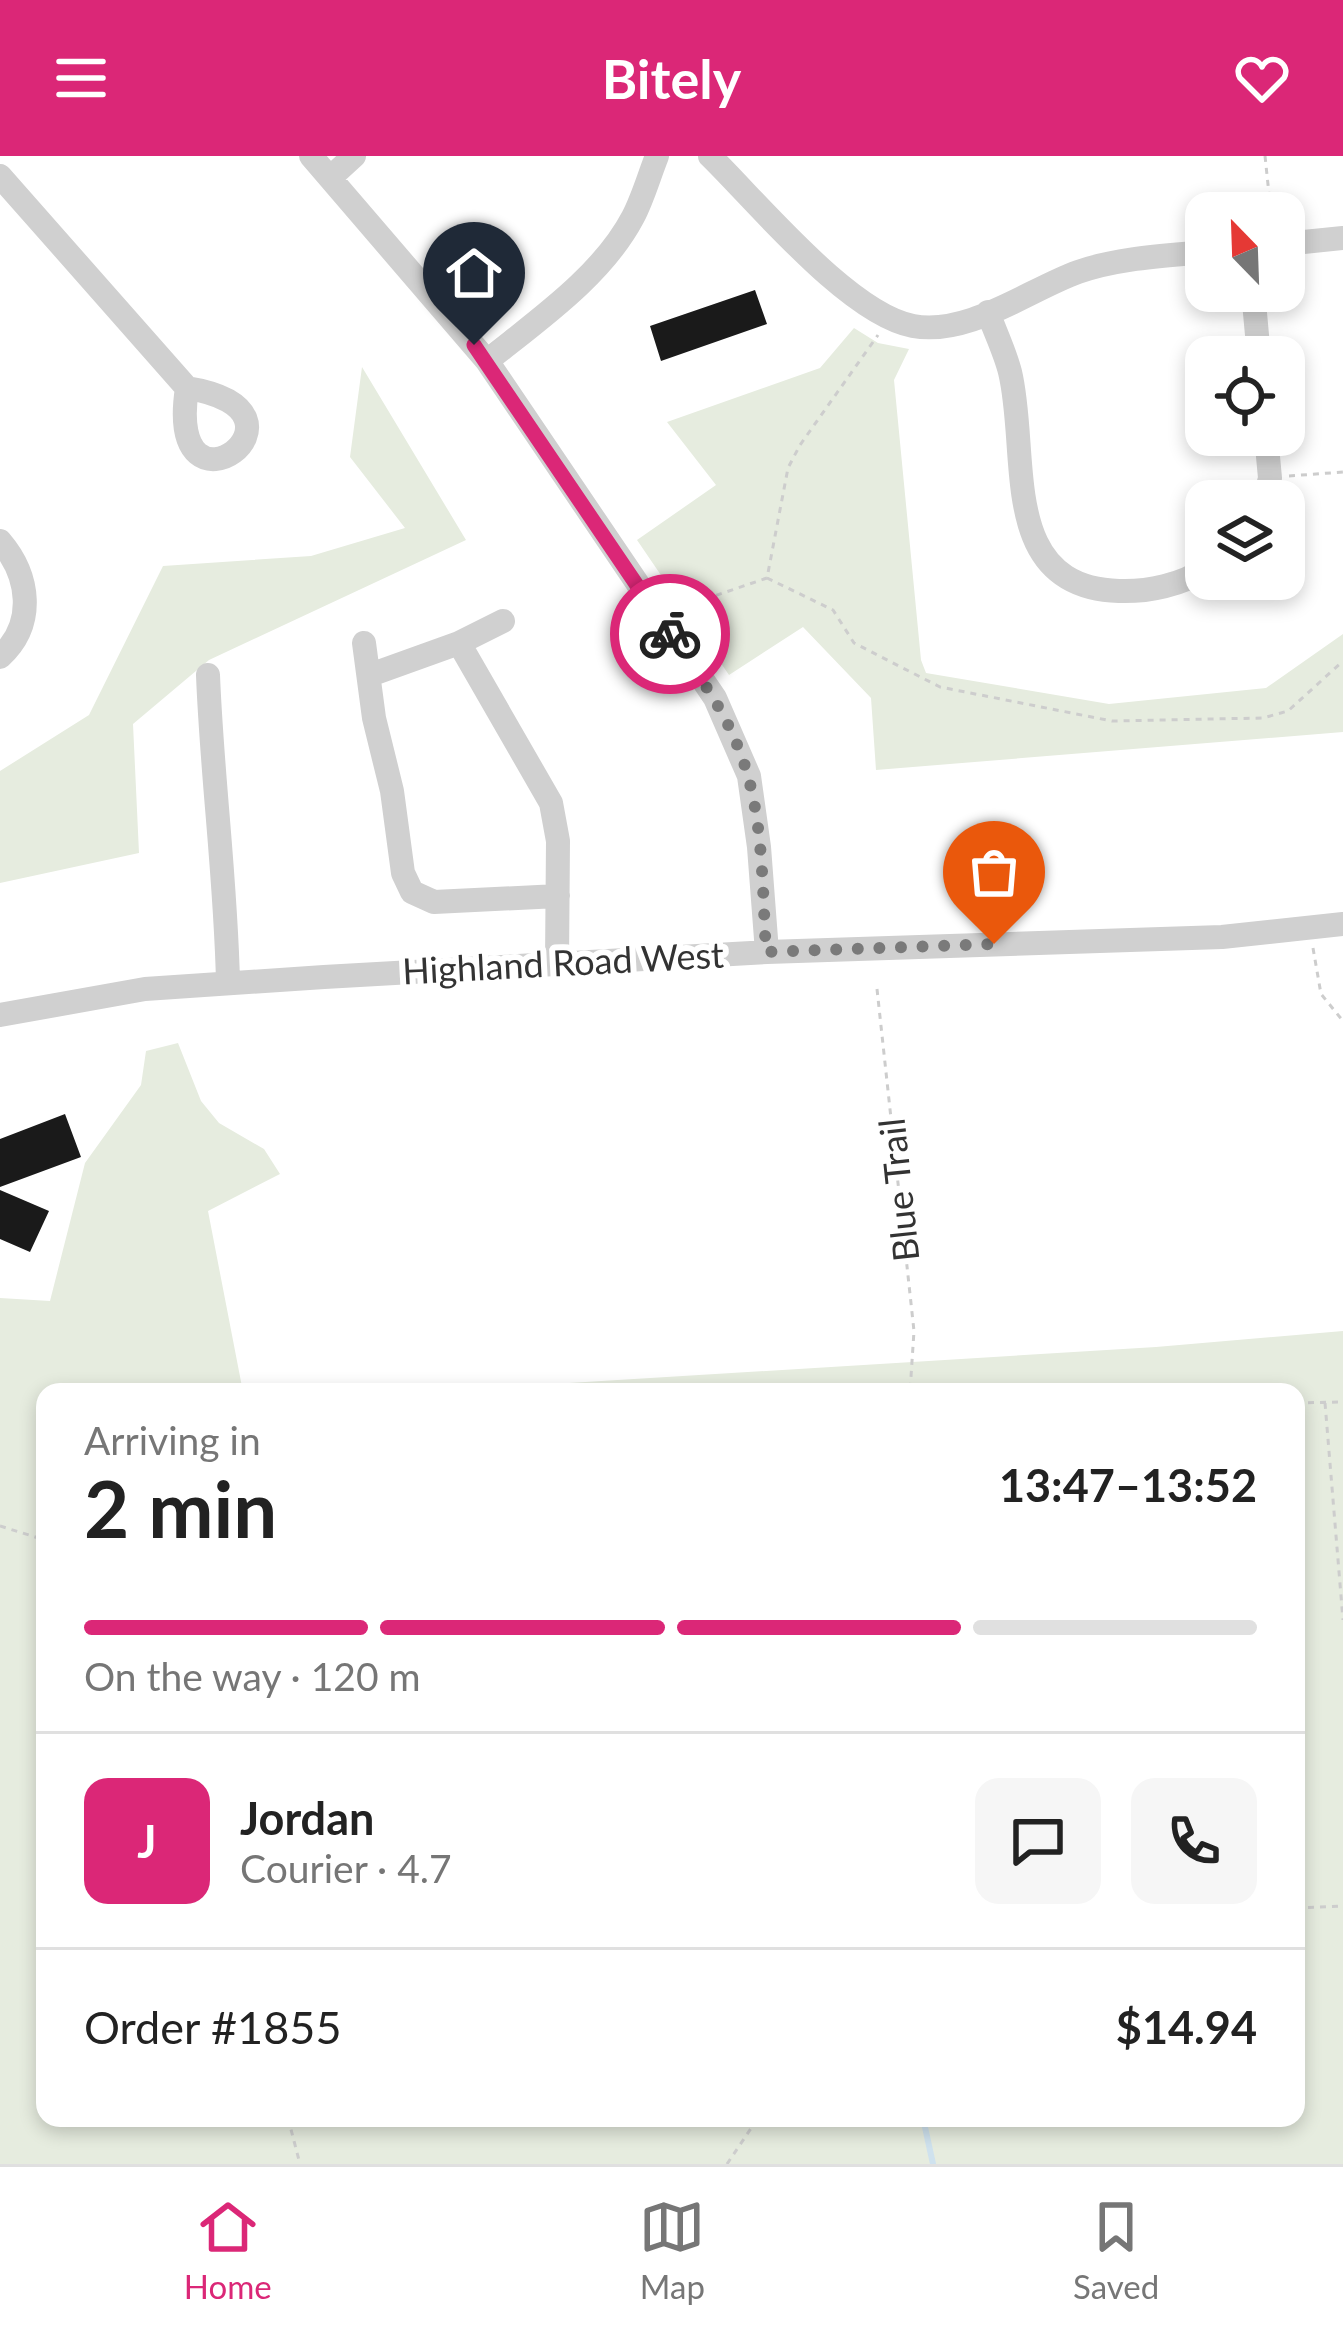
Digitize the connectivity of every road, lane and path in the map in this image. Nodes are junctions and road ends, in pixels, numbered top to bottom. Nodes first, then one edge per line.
1 (311, 156) edge
2 (354, 156) edge
3 (657, 156) edge
4 (710, 156) edge
5 (1265, 156) edge
6 (0, 176) edge
7 (330, 178) junction
8 (1269, 192) edge
9 (1343, 238) edge
10 (1305, 242) edge
11 (1185, 254) edge
12 (988, 312) junction
13 (890, 318) junction
14 (487, 361) junction
15 (187, 388) dead end
16 (1343, 472) edge
17 (1305, 480) edge
18 (0, 541) edge
19 (767, 578) junction
20 (1185, 578) edge
21 (658, 616) junction
22 (503, 620) dead end
23 (364, 643) dead end
24 (459, 644) junction
25 (0, 657) edge
26 (1343, 661) edge
27 (208, 674) dead end
28 (370, 675) junction
29 (558, 896) junction
30 (1343, 924) edge
31 (1310, 929) junction
32 (766, 952) junction
33 (557, 962) junction
34 (228, 983) junction
35 (877, 988) dead end
36 (0, 1015) edge
37 (1343, 1021) edge
38 (911, 1383) edge
39 (1325, 1402) junction
40 (1343, 1402) edge
41 (1305, 1403) edge
42 (0, 1526) edge
43 (36, 1537) edge
44 (1343, 1620) edge
45 (1343, 1906) edge
46 (1305, 1908) edge
47 (290, 2127) edge
48 (752, 2127) edge
49 (300, 2164) edge
50 (727, 2164) edge

1 - 7 street
2 - 7 street
3 - 14 street
4 - 13 street
5 - 8 path
6 - 15 street
7 - 14 street
9 - 10 street
11 - 12 street
12 - 13 street
12 - 20 street
13 - 19 path
14 - 21 street
16 - 17 path
18 - 25 street
19 - 21 path
19 - 26 path
21 - 32 street
22 - 24 street
23 - 28 street
24 - 28 street
24 - 29 street
27 - 34 street
28 - 29 street
29 - 33 street
30 - 31 street, Highland Road West
31 - 32 street, Highland Road West
31 - 37 path
32 - 33 street, Highland Road West
33 - 34 street, Highland Road West
34 - 36 street, Highland Road West
35 - 38 path, Blue Trail
39 - 40 path
39 - 41 path
39 - 44 path
42 - 43 path
45 - 46 path
47 - 49 path
48 - 50 path

